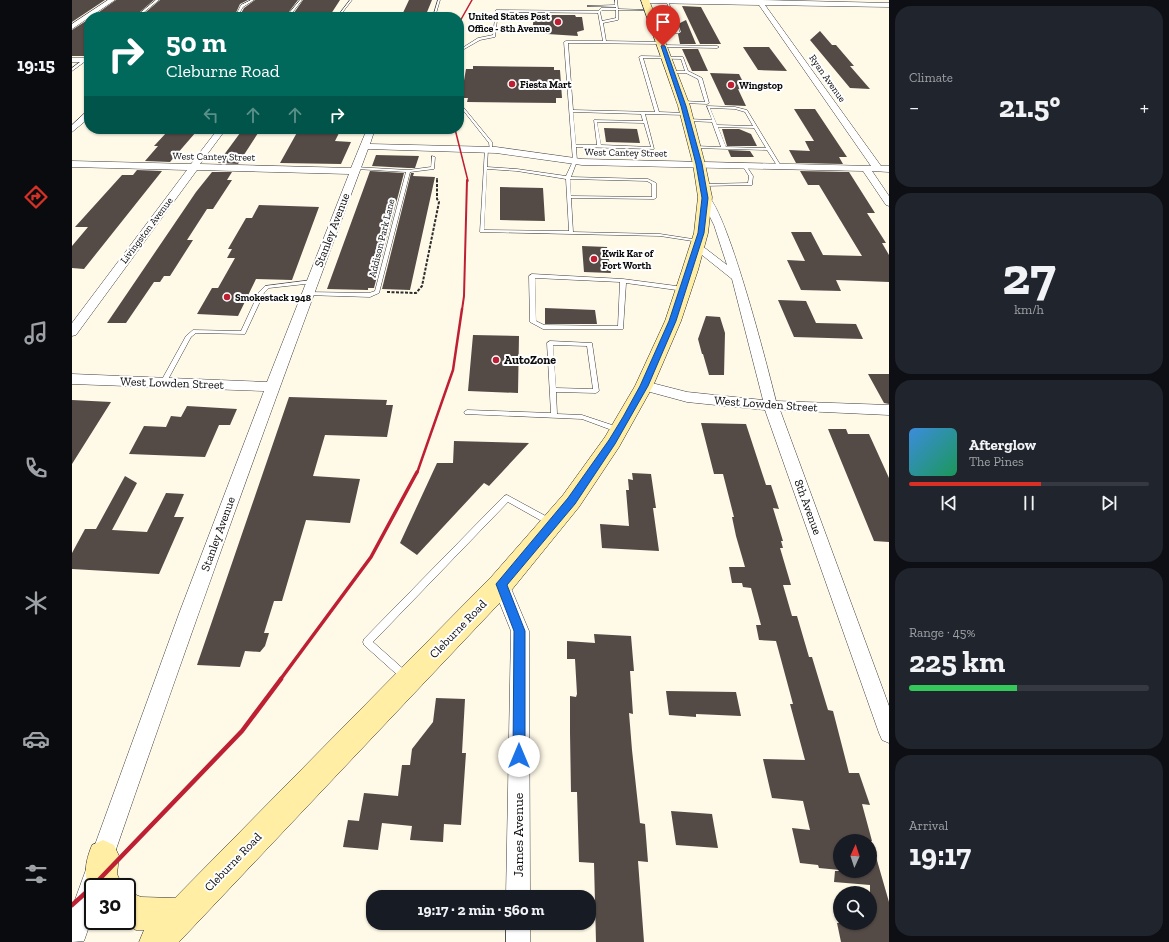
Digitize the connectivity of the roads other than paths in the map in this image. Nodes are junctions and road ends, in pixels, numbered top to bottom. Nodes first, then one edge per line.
1 (112, 0) edge
2 (158, 0) edge
3 (253, 0) edge
4 (300, 0) edge
5 (351, 0) edge
6 (439, 0) edge
7 (616, 0) edge
8 (880, 0) edge
9 (667, 1) junction
10 (760, 1) edge
11 (646, 3) edge
12 (588, 6) dead end
13 (888, 6) edge
14 (617, 8) junction
15 (94, 12) edge
16 (142, 12) edge
17 (239, 12) edge
18 (291, 12) edge
19 (342, 12) edge
20 (435, 12) edge
21 (599, 12) junction
22 (84, 19) edge
23 (653, 21) junction
24 (675, 21) junction
25 (601, 22) junction
26 (72, 27) edge
27 (658, 32) junction
28 (605, 42) junction
29 (662, 45) junction
30 (717, 47) dead end
31 (464, 48) edge
32 (667, 58) junction
33 (72, 60) edge
34 (84, 60) edge
35 (84, 62) edge
36 (72, 70) edge
37 (672, 72) junction
38 (687, 72) junction
39 (682, 102) junction
40 (707, 105) junction
41 (464, 109) edge
42 (571, 111) junction
43 (643, 113) junction
44 (657, 113) junction
45 (686, 117) junction
46 (84, 119) edge
47 (714, 121) junction
48 (646, 122) junction
49 (715, 126) junction
50 (756, 127) junction
51 (72, 130) edge
52 (218, 134) edge
53 (369, 134) edge
54 (364, 146) junction
55 (574, 146) junction
56 (599, 146) junction
57 (694, 147) junction
58 (724, 148) junction
59 (489, 149) junction
60 (769, 149) junction
61 (433, 157) dead end
62 (575, 161) junction
63 (72, 164) edge
64 (699, 164) junction
65 (744, 165) junction
66 (779, 166) junction
67 (194, 167) junction
68 (486, 168) junction
69 (865, 168) junction
70 (878, 169) junction
71 (889, 169) edge
72 (355, 170) junction
73 (408, 171) junction
74 (568, 178) junction
75 (704, 191) junction
76 (569, 197) junction
77 (889, 203) edge
78 (571, 233) junction
79 (698, 244) junction
80 (737, 278) junction
81 (623, 281) junction
82 (310, 288) junction
83 (684, 289) junction
84 (72, 332) edge
85 (72, 379) edge
86 (163, 383) junction
87 (644, 386) junction
88 (272, 387) junction
89 (552, 390) junction
90 (771, 406) junction
91 (889, 410) edge
92 (467, 412) dead end
93 (554, 416) junction
94 (619, 430) junction
95 (553, 523) junction
96 (501, 584) junction
97 (410, 680) junction
98 (889, 733) edge
99 (103, 856) junction
100 (101, 878) edge
101 (518, 890) edge
102 (136, 913) edge
103 (183, 914) junction
104 (518, 930) edge
105 (72, 941) edge
106 (156, 942) edge
107 (518, 942) edge

1 - 15 street
2 - 16 lane
3 - 17 lane
4 - 18 lane
5 - 19 lane
6 - 20 lane
7 - 14 lane
8 - 13 street
9 - 10 street
9 - 11 street
9 - 24 lane
10 - 13 street
10 - 70 street, Ryan Avenue
11 - 14 lane
11 - 23 main road, 8th Avenue
12 - 14 lane
14 - 21 lane
14 - 25 lane
21 - 25 lane
21 - 31 lane
22 - 26 street
23 - 24 lane
23 - 27 main road, 8th Avenue
24 - 27 lane
25 - 28 lane
27 - 29 main road, 8th Avenue
28 - 29 lane
28 - 42 lane
29 - 30 lane
29 - 32 main road, 8th Avenue
32 - 37 main road, 8th Avenue
32 - 38 lane
32 - 44 lane
33 - 34 street
35 - 36 lane
37 - 38 lane
37 - 39 main road, 8th Avenue
38 - 40 lane
39 - 40 lane
39 - 45 main road, 8th Avenue
40 - 47 lane
40 - 50 lane
41 - 59 lane
42 - 43 lane
42 - 55 lane
43 - 44 lane
43 - 48 lane
44 - 45 lane
45 - 47 lane
45 - 57 main road, 8th Avenue
46 - 51 street
47 - 49 lane
48 - 56 lane
48 - 56 lane
49 - 50 lane
49 - 58 lane
50 - 60 lane
52 - 67 street, Livingston Avenue
53 - 54 street, Stanley Avenue
54 - 59 street, West Cantey Street
54 - 72 street, Stanley Avenue
55 - 56 lane
55 - 62 lane
57 - 58 lane
57 - 64 main road, 8th Avenue
58 - 60 lane
59 - 62 street, West Cantey Street
59 - 68 lane
60 - 66 lane
61 - 73 lane
62 - 64 street, West Cantey Street
62 - 74 lane
63 - 67 street, West Cantey Street
64 - 65 street, West Cantey Street
64 - 75 main road, 8th Avenue
65 - 66 street, West Cantey Street
65 - 75 lane
66 - 69 street, West Cantey Street
67 - 72 street, West Cantey Street
67 - 84 street, Livingston Avenue
68 - 74 lane
68 - 78 lane
69 - 70 street, West Cantey Street
69 - 77 street
70 - 71 street, West Cantey Street
72 - 73 lane
72 - 82 street, Stanley Avenue
73 - 82 lane, Addison Park Lane
74 - 76 lane
74 - 76 lane
75 - 79 main road, Cleburne Road
75 - 80 street, 8th Avenue
76 - 78 lane
78 - 79 lane
79 - 80 street
79 - 83 main road, Cleburne Road
80 - 90 street, 8th Avenue
81 - 81 lane
81 - 83 lane
82 - 86 lane, Addison Park Lane
82 - 88 street, Stanley Avenue
83 - 87 main road, Cleburne Road
85 - 86 street, West Lowden Street
86 - 88 street, West Lowden Street
87 - 90 street, West Lowden Street
87 - 94 main road, Cleburne Road
88 - 99 street, Stanley Avenue
89 - 89 lane
89 - 93 lane
90 - 91 street, West Lowden Street
90 - 98 street, 8th Avenue
92 - 93 lane
93 - 94 lane
94 - 95 main road, Cleburne Road
95 - 96 main road, Cleburne Road
95 - 97 lane
96 - 97 main road, Cleburne Road
96 - 101 street, James Avenue
97 - 103 main road, Cleburne Road
99 - 100 main road
99 - 105 street, Stanley Avenue
102 - 103 main road
103 - 106 main road, Cleburne Road
104 - 107 street

